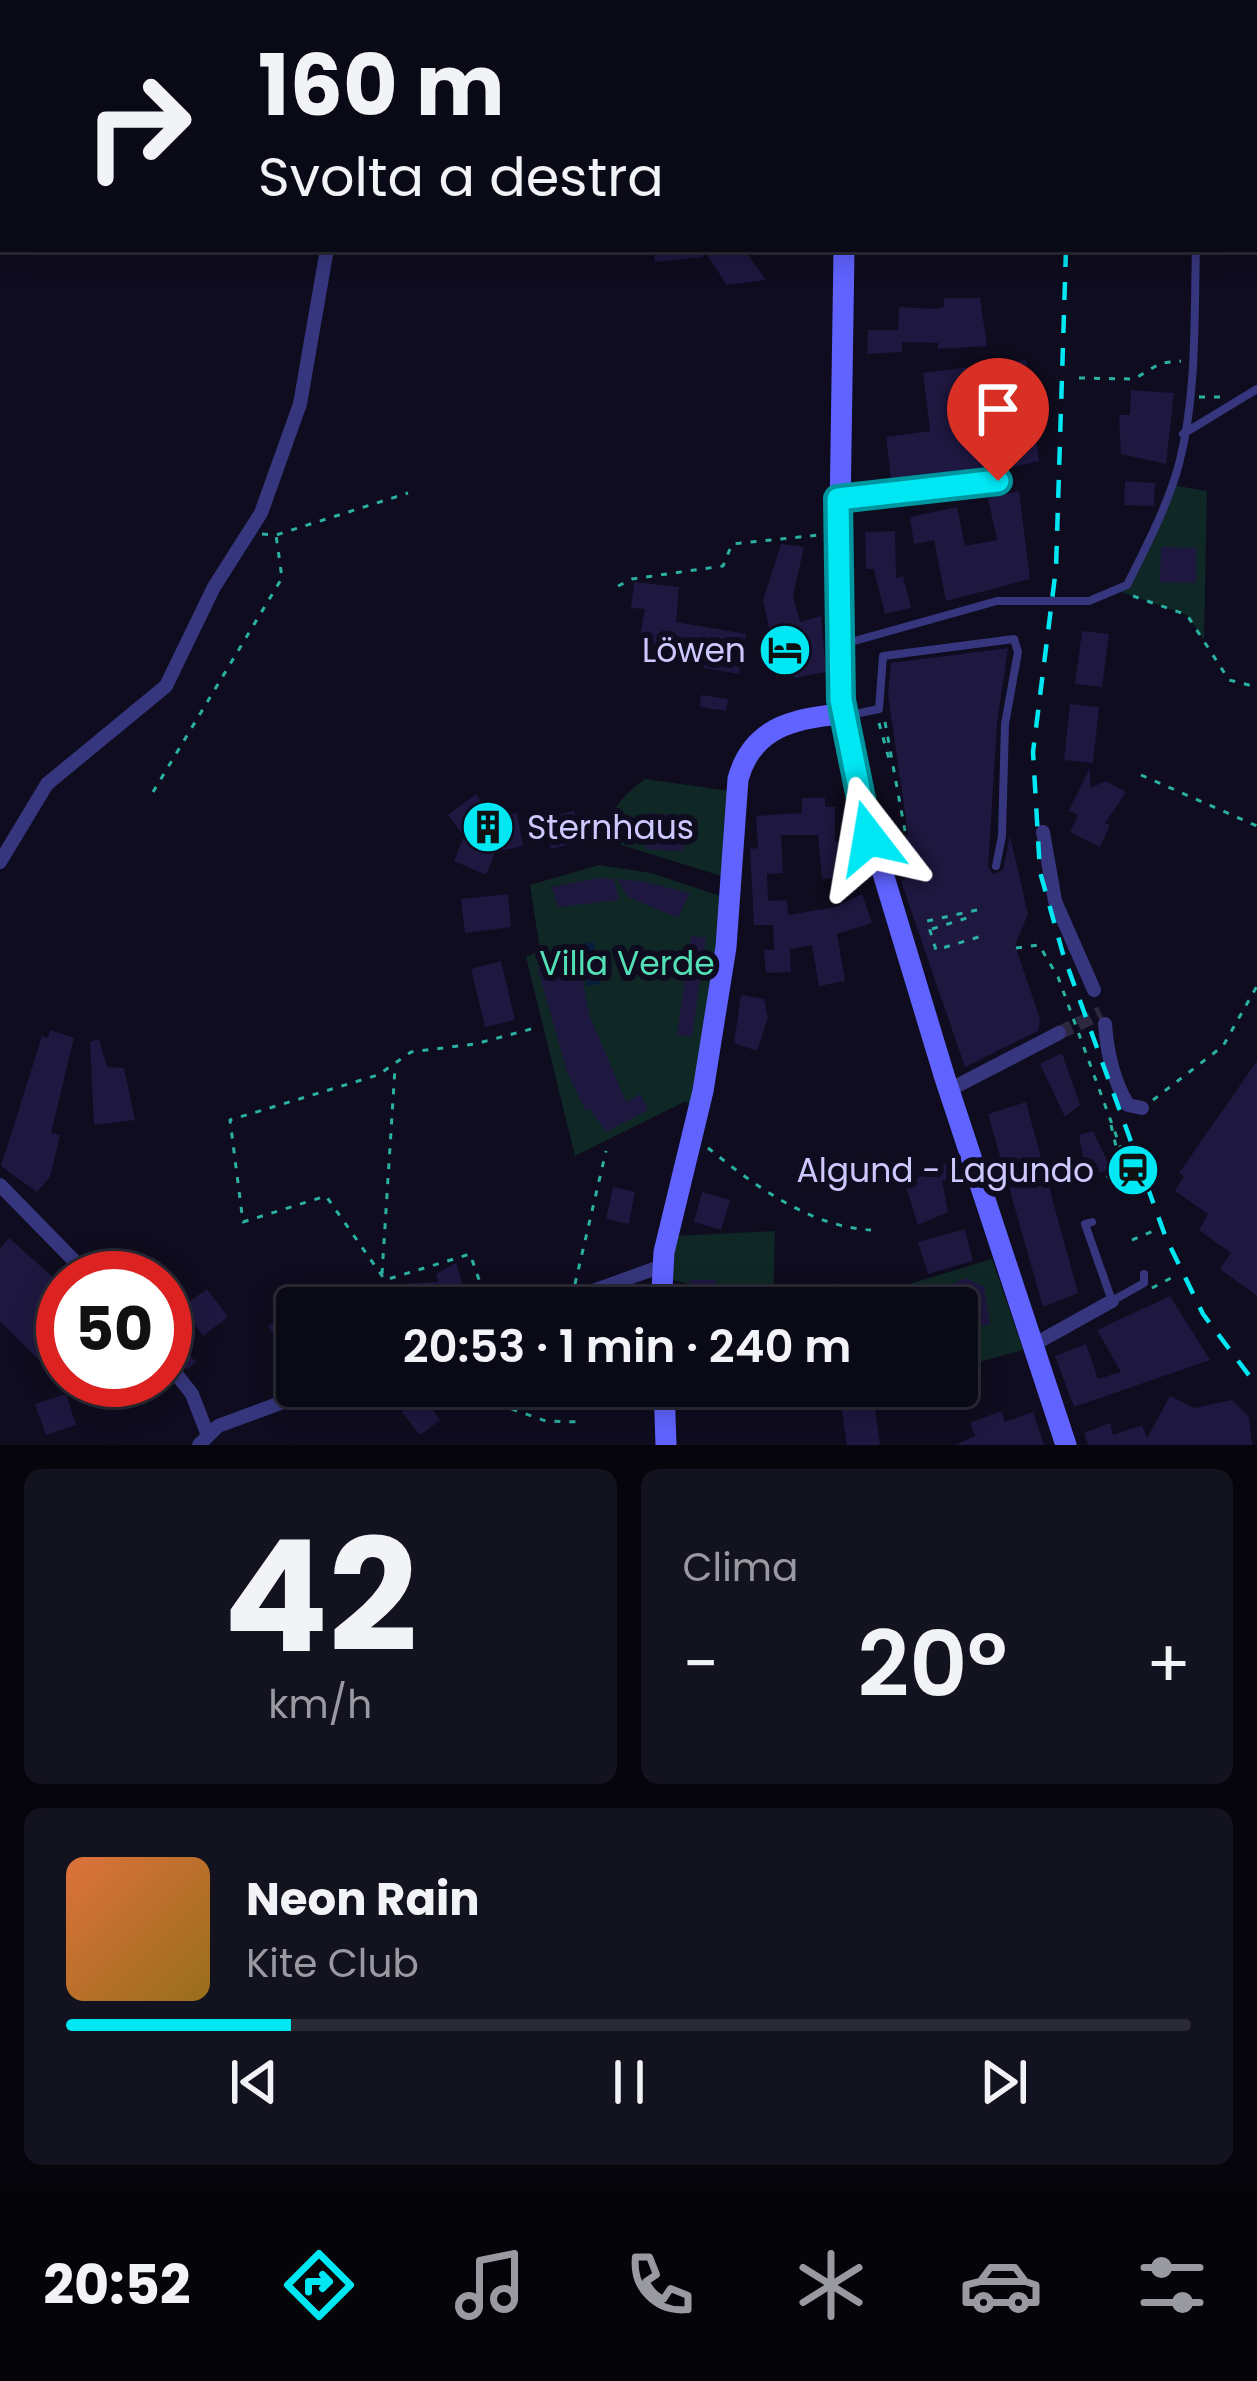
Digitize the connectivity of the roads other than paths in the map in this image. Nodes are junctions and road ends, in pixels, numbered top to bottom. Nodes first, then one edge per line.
1 (326, 252) edge
2 (844, 252) edge
3 (1196, 252) edge
4 (1257, 389) edge
5 (1183, 434) junction
6 (998, 481) dead end
7 (838, 499) junction
8 (838, 646) junction
9 (842, 714) junction
10 (1043, 832) dead end
11 (0, 862) edge
12 (996, 866) dead end
13 (1094, 990) dead end
14 (1105, 1024) dead end
15 (1059, 1033) tunnel mouth
16 (949, 1090) junction
17 (1142, 1108) road end
18 (0, 1185) edge
19 (1092, 1222) dead end
20 (65, 1251) edge
21 (662, 1266) junction
22 (1144, 1274) dead end
23 (593, 1287) edge
24 (662, 1287) edge
25 (1112, 1301) junction
26 (1034, 1345) junction
27 (192, 1394) edge
28 (278, 1407) edge
29 (665, 1407) edge
30 (203, 1439) edge
31 (666, 1445) edge
32 (1066, 1445) edge

1 - 11 street
2 - 7 main road
3 - 5 lane
4 - 5 lane
5 - 8 lane
6 - 7 lane
7 - 8 main road
8 - 9 main road
9 - 12 lane
9 - 16 main road
9 - 21 main road
10 - 13 street
14 - 17 street
15 - 16 street
16 - 26 main road
18 - 20 street
19 - 25 lane
21 - 23 street
21 - 24 main road
22 - 25 lane
25 - 26 street
26 - 32 main road
27 - 30 street
28 - 30 street
29 - 31 main road

